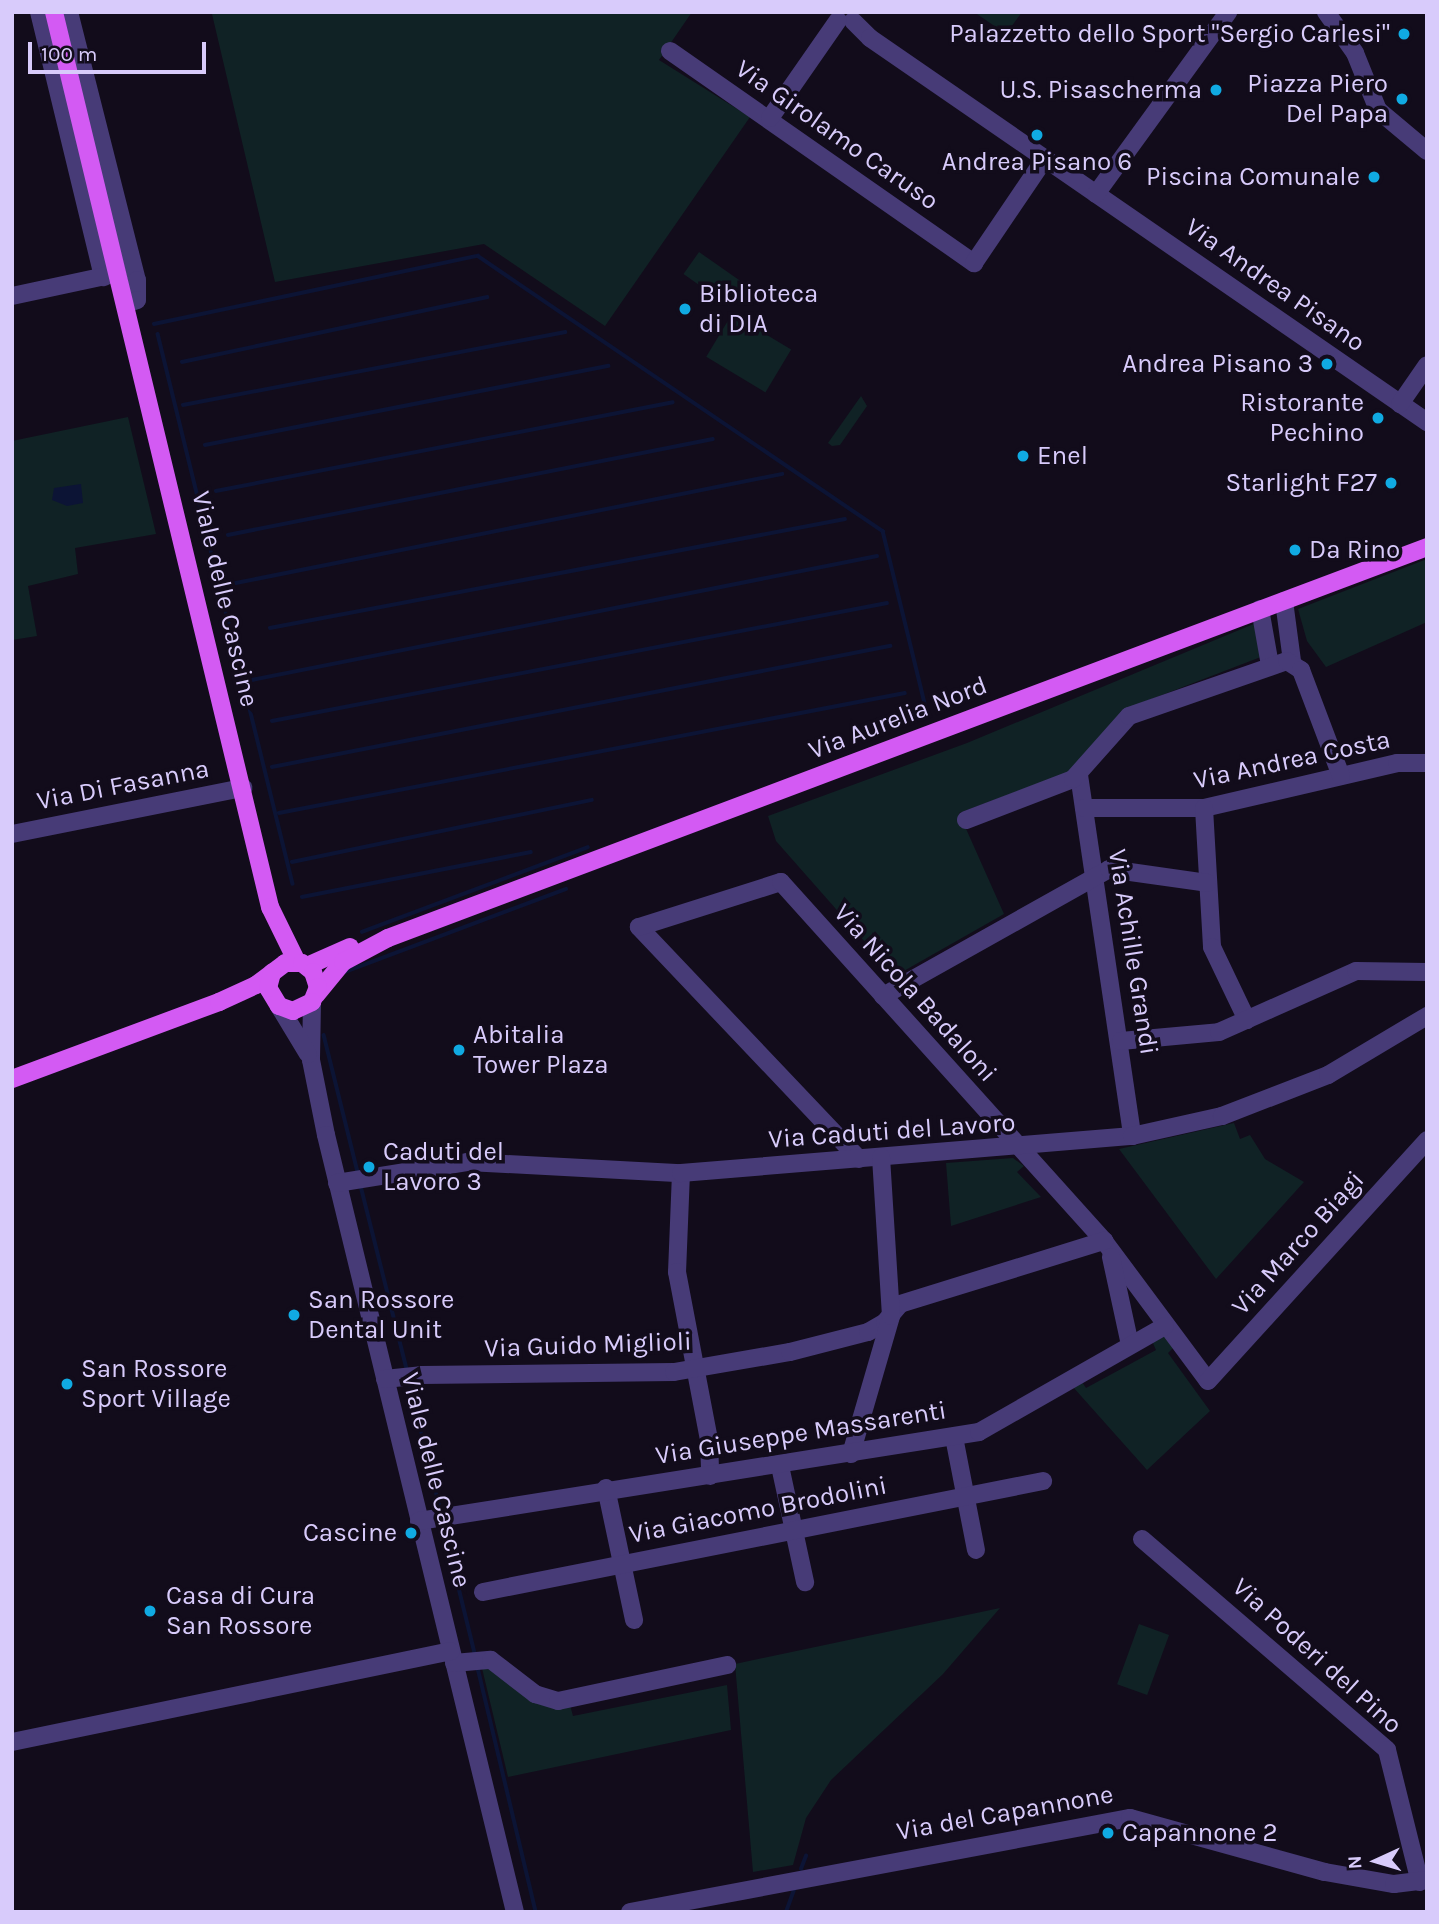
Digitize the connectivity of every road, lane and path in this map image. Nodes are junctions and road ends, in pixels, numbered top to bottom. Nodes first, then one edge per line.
1 (38, 12) edge
2 (54, 12) edge
3 (69, 12) edge
4 (1326, 12) edge
5 (1223, 14) edge
6 (846, 16) edge
7 (670, 51) dead end
8 (770, 118) junction
9 (1427, 151) edge
10 (1045, 158) junction
11 (1096, 194) junction
12 (111, 275) junction
13 (12, 296) edge
14 (126, 304) junction
15 (1427, 365) edge
16 (1401, 404) junction
17 (1427, 422) edge
18 (1427, 547) edge
19 (1284, 601) junction
20 (1260, 609) junction
21 (1292, 662) junction
22 (1270, 665) junction
23 (1427, 763) edge
24 (1079, 775) junction
25 (1340, 776) junction
26 (243, 788) junction
27 (1084, 808) junction
28 (1204, 808) junction
29 (966, 820) dead end
30 (12, 834) edge
31 (1095, 876) junction
32 (1207, 883) junction
33 (270, 907) junction
34 (388, 938) junction
35 (302, 964) junction
36 (1427, 971) edge
37 (274, 972) junction
38 (883, 996) junction
39 (314, 999) junction
40 (219, 1002) junction
41 (276, 1004) junction
42 (1426, 1019) edge
43 (1247, 1020) junction
44 (1121, 1041) junction
45 (311, 1060) junction
46 (12, 1079) edge
47 (1132, 1136) junction
48 (1427, 1139) edge
49 (1017, 1148) junction
50 (881, 1157) junction
51 (859, 1159) junction
52 (681, 1174) junction
53 (351, 1180) junction
54 (1107, 1245) junction
55 (891, 1316) junction
56 (1165, 1326) junction
57 (1130, 1345) junction
58 (696, 1369) junction
59 (400, 1377) junction
60 (1208, 1381) joint
61 (954, 1437) junction
62 (851, 1454) junction
63 (780, 1466) junction
64 (710, 1476) junction
65 (1043, 1481) dead end
66 (607, 1488) junction
67 (965, 1496) junction
68 (419, 1521) junction
69 (794, 1530) junction
70 (1142, 1539) dead end
71 (976, 1549) dead end
72 (622, 1564) junction
73 (805, 1582) dead end
74 (483, 1592) dead end
75 (634, 1620) dead end
76 (464, 1658) junction
77 (727, 1665) dead end
78 (12, 1742) edge
79 (1423, 1881) edge
80 (515, 1912) edge
81 (630, 1912) edge

1 - 12 street, Viale delle Cascine
2 - 12 main road, Viale delle Cascine
3 - 14 street
4 - 9 street
5 - 11 street
6 - 8 street
6 - 10 street, Via Andrea Pisano
7 - 8 street, Via Girolamo Caruso
8 - 10 street, Via Girolamo Caruso
10 - 11 street, Via Andrea Pisano
11 - 16 street, Via Andrea Pisano
12 - 13 street
12 - 14 main road, Viale delle Cascine
14 - 26 main road, Viale delle Cascine
15 - 16 street
16 - 17 street, Via Andrea Pisano
18 - 19 main road, Via Aurelia Nord
19 - 20 main road, Via Aurelia Nord
19 - 21 street
20 - 22 street
20 - 34 main road, Via Aurelia Nord
21 - 22 street
21 - 25 street
22 - 24 street
23 - 25 street, Via Andrea Costa
24 - 27 street, Via Achille Grandi
24 - 29 street
25 - 28 street, Via Andrea Costa
26 - 30 street, Via Di Fasanna
26 - 33 main road, Viale delle Cascine
27 - 28 street, Via Andrea Costa
27 - 31 street, Via Achille Grandi
28 - 32 street
31 - 32 street
31 - 38 street
31 - 44 street, Via Achille Grandi
32 - 43 street
33 - 35 main road, Viale delle Cascine
33 - 37 main road, Viale delle Cascine
34 - 35 main road, Via Aurelia Nord
34 - 39 main road, Via Aurelia Nord
35 - 37 main road
35 - 39 main road
36 - 43 street
37 - 40 main road
37 - 41 main road
38 - 49 street, Via Nicola Badaloni
38 - 51 street, Via Nicola Badaloni
39 - 41 main road
39 - 45 street, Viale delle Cascine
40 - 41 main road
40 - 46 main road
41 - 45 street, Viale delle Cascine
42 - 47 street, Via Caduti del Lavoro
43 - 44 street
44 - 47 street, Via Achille Grandi
45 - 53 street, Viale delle Cascine
47 - 49 street, Via Caduti del Lavoro
48 - 60 street, Via Marco Biagi
49 - 50 street, Via Caduti del Lavoro
49 - 54 street, Via Nicola Badaloni
50 - 51 street, Via Caduti del Lavoro
50 - 55 street
51 - 52 street, Via Caduti del Lavoro
52 - 53 street, Via Caduti del Lavoro
52 - 58 street
53 - 59 street, Viale delle Cascine
54 - 55 street, Via Guido Miglioli
54 - 56 street, Via Nicola Badaloni
54 - 57 street
55 - 58 street, Via Guido Miglioli
55 - 62 street
56 - 57 street, Via Giuseppe Massarenti
56 - 60 street, Via Nicola Badaloni
57 - 61 street, Via Giuseppe Massarenti
58 - 59 street, Via Guido Miglioli
58 - 64 street
59 - 68 street, Viale delle Cascine
61 - 62 street, Via Giuseppe Massarenti
61 - 67 street
62 - 63 street, Via Giuseppe Massarenti
63 - 64 street, Via Giuseppe Massarenti
63 - 69 street
64 - 66 street, Via Giuseppe Massarenti
65 - 67 street, Via Giacomo Brodolini
66 - 68 street, Via Giuseppe Massarenti
66 - 72 street
67 - 69 street, Via Giacomo Brodolini
67 - 71 street
68 - 76 street, Viale delle Cascine
69 - 72 street, Via Giacomo Brodolini
69 - 73 street
70 - 79 street, Via Poderi del Pino
72 - 74 street, Via Giacomo Brodolini
72 - 75 street
76 - 77 street
76 - 78 street
76 - 80 street, Viale delle Cascine
79 - 81 street, Via del Capannone

